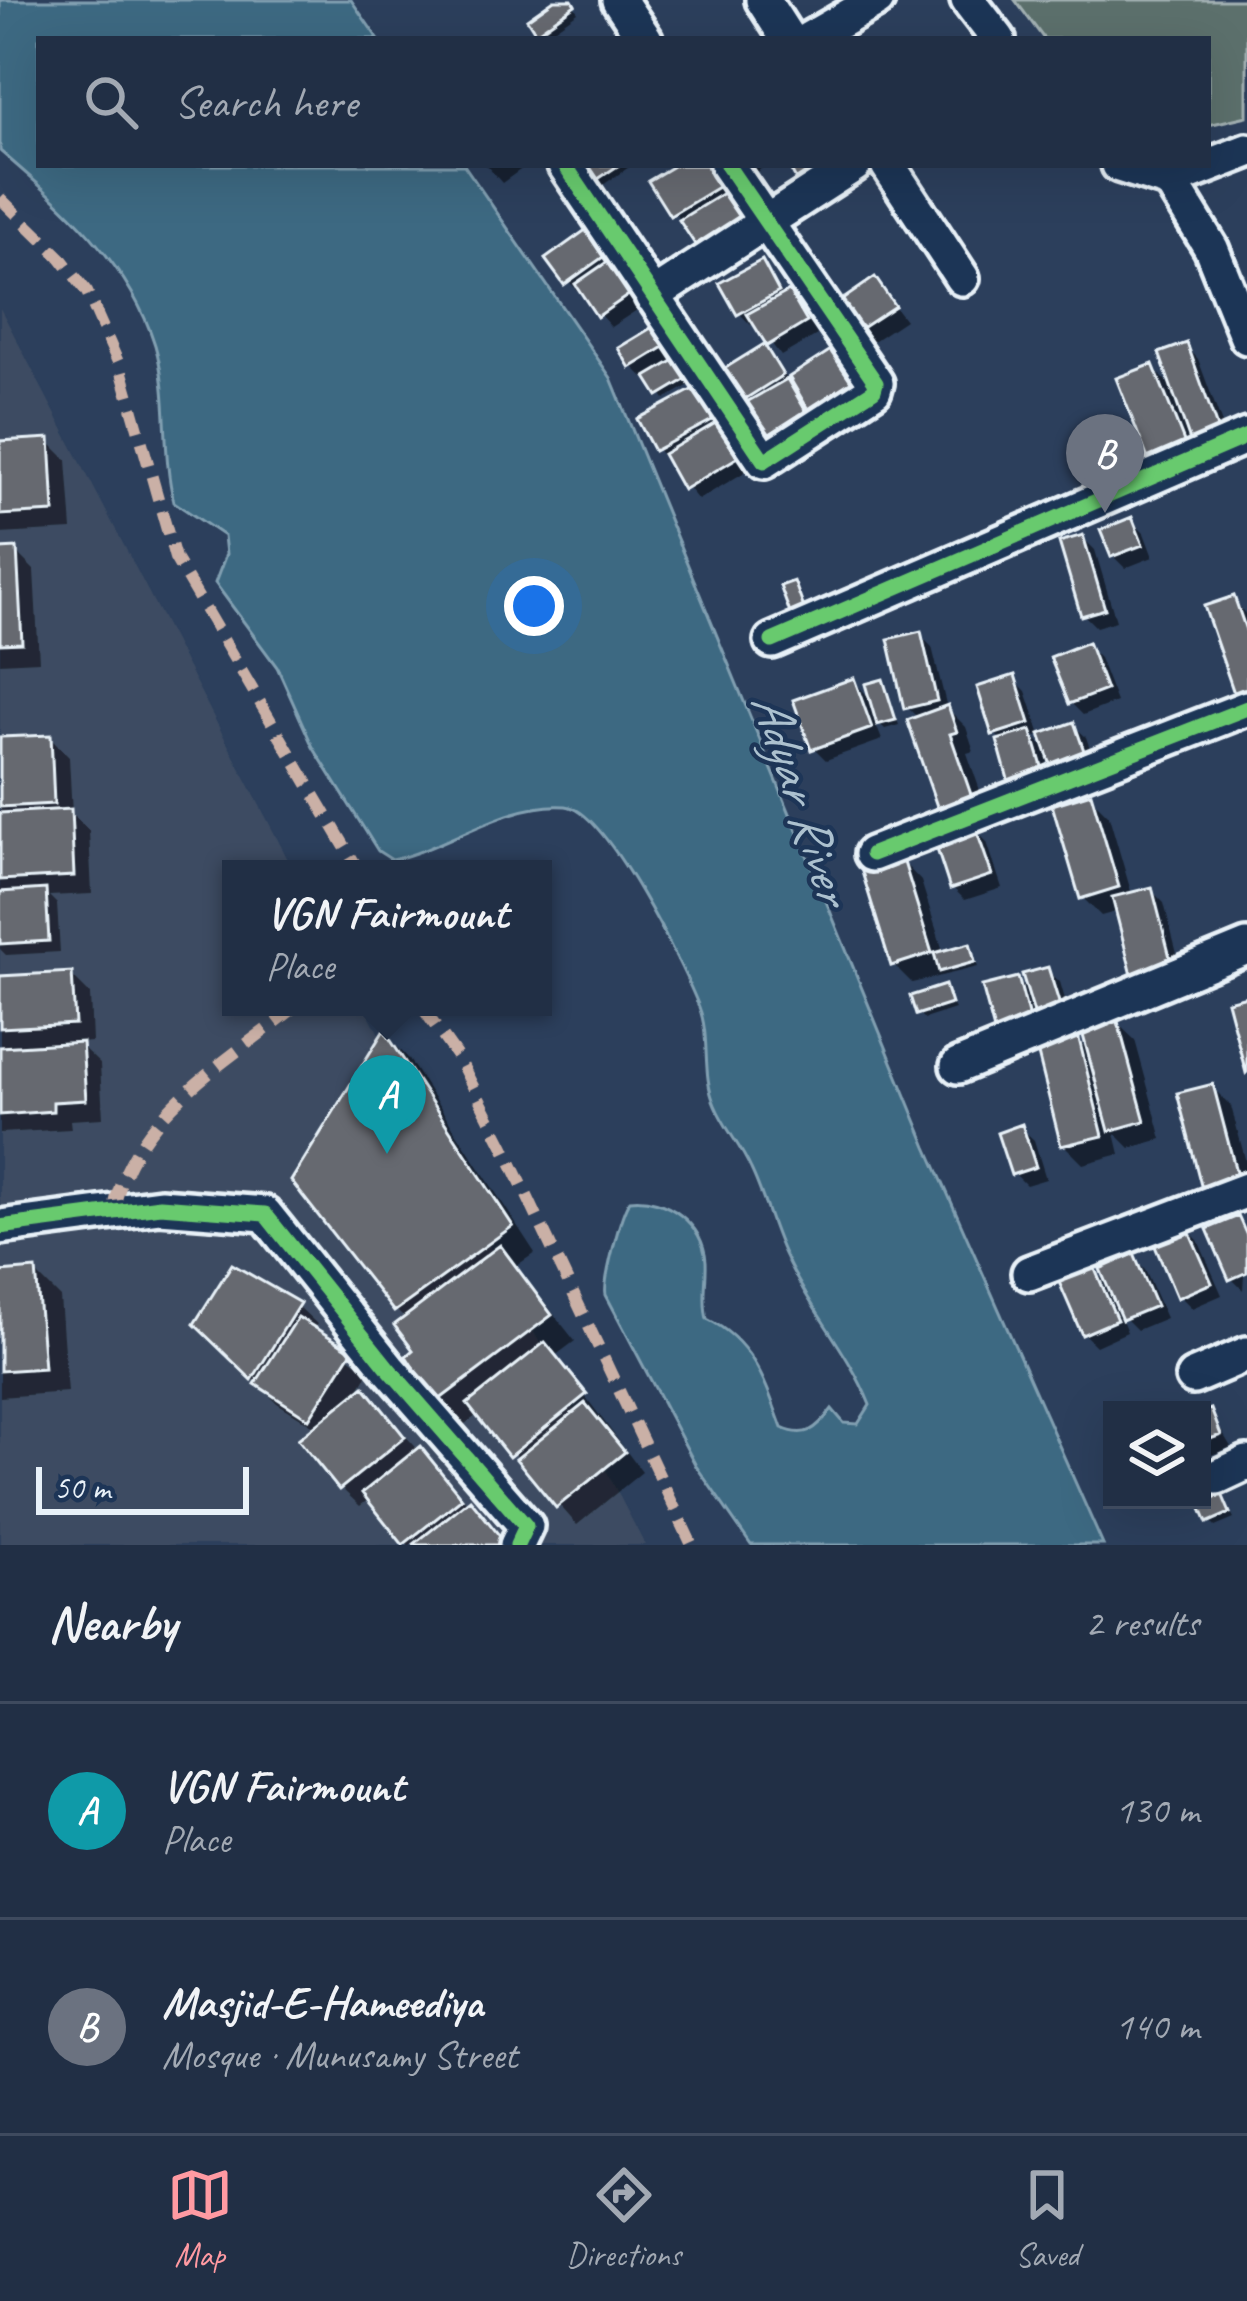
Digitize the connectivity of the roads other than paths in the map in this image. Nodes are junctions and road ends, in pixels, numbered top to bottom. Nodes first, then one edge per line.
1 (619, 0) edge
2 (763, 0) edge
3 (877, 0) edge
4 (968, 0) edge
5 (643, 36) edge
6 (786, 36) edge
7 (814, 36) edge
8 (996, 36) edge
9 (1247, 152) edge
10 (1211, 166) edge
11 (567, 168) edge
12 (729, 168) edge
13 (849, 168) edge
14 (890, 168) edge
15 (1129, 168) edge
16 (1205, 168) edge
17 (1170, 181) junction
18 (762, 221) junction
19 (962, 278) dead end
20 (652, 296) junction
21 (1247, 337) edge
22 (1247, 436) edge
23 (772, 641) dead end
24 (1247, 708) edge
25 (872, 854) dead end
26 (1247, 946) edge
27 (958, 1066) dead end
28 (1247, 1190) edge
29 (0, 1227) edge
30 (1029, 1273) dead end
31 (1247, 1354) edge
32 (1192, 1377) dead end
33 (517, 1545) edge

1 - 5 street
2 - 6 street
3 - 7 street
4 - 8 street
9 - 10 street
11 - 20 street
12 - 18 street
13 - 18 street
14 - 19 street
15 - 17 street
16 - 17 street
17 - 21 street
18 - 20 street
18 - 20 street
22 - 23 street
24 - 25 street
26 - 27 street
28 - 30 street
29 - 33 street
31 - 32 street

